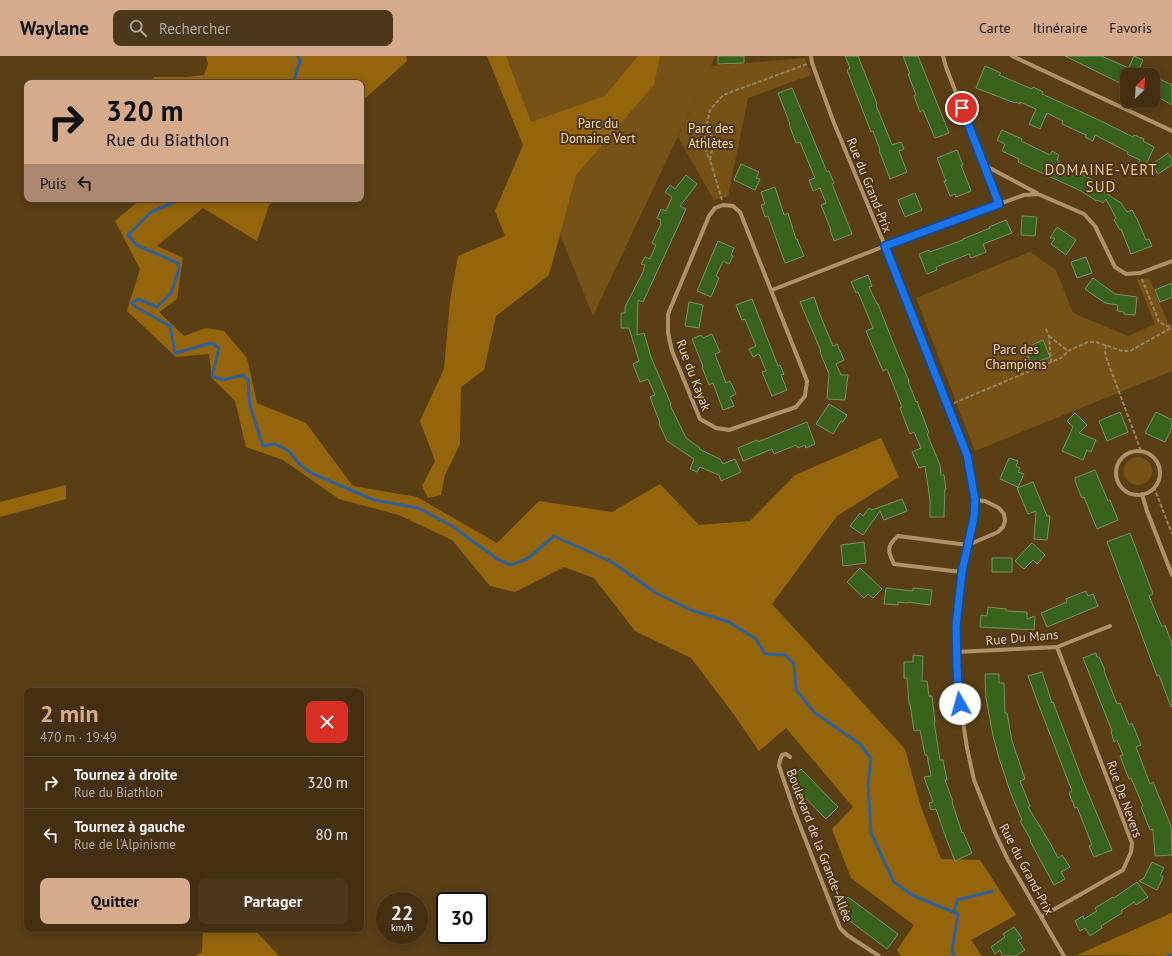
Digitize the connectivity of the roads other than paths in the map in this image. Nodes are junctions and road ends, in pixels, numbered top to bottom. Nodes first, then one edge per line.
1 (811, 56) edge
2 (943, 56) edge
3 (1012, 56) edge
4 (1172, 131) edge
5 (984, 165) junction
6 (1038, 194) junction
7 (999, 204) junction
8 (885, 246) junction
9 (1172, 261) edge
10 (772, 290) junction
11 (1142, 494) junction
12 (975, 500) junction
13 (968, 545) junction
14 (962, 572) junction
15 (1172, 575) edge
16 (1110, 626) dead end
17 (1056, 647) junction
18 (956, 652) junction
19 (790, 757) dead end
20 (1041, 917) junction
21 (879, 956) edge
22 (1064, 956) edge

1 - 8 street, Rue du Grand-Prix
2 - 5 street
3 - 4 street
5 - 6 street
5 - 7 street
6 - 7 street
6 - 9 street
7 - 8 street
8 - 10 street
8 - 12 street, Rue du Grand-Prix
10 - 10 street, Rue du Kayak
11 - 11 street
11 - 15 street
12 - 13 street, Rue du Grand-Prix
12 - 13 street
13 - 14 street, Rue du Grand-Prix
13 - 14 street
14 - 18 street, Rue du Grand-Prix
16 - 17 street, Rue Du Mans
17 - 18 street, Rue Du Mans
17 - 20 street, Rue De Nevers
18 - 20 street, Rue du Grand-Prix
19 - 21 street, Boulevard de la Grande-Allée
20 - 22 street, Rue du Grand-Prix

